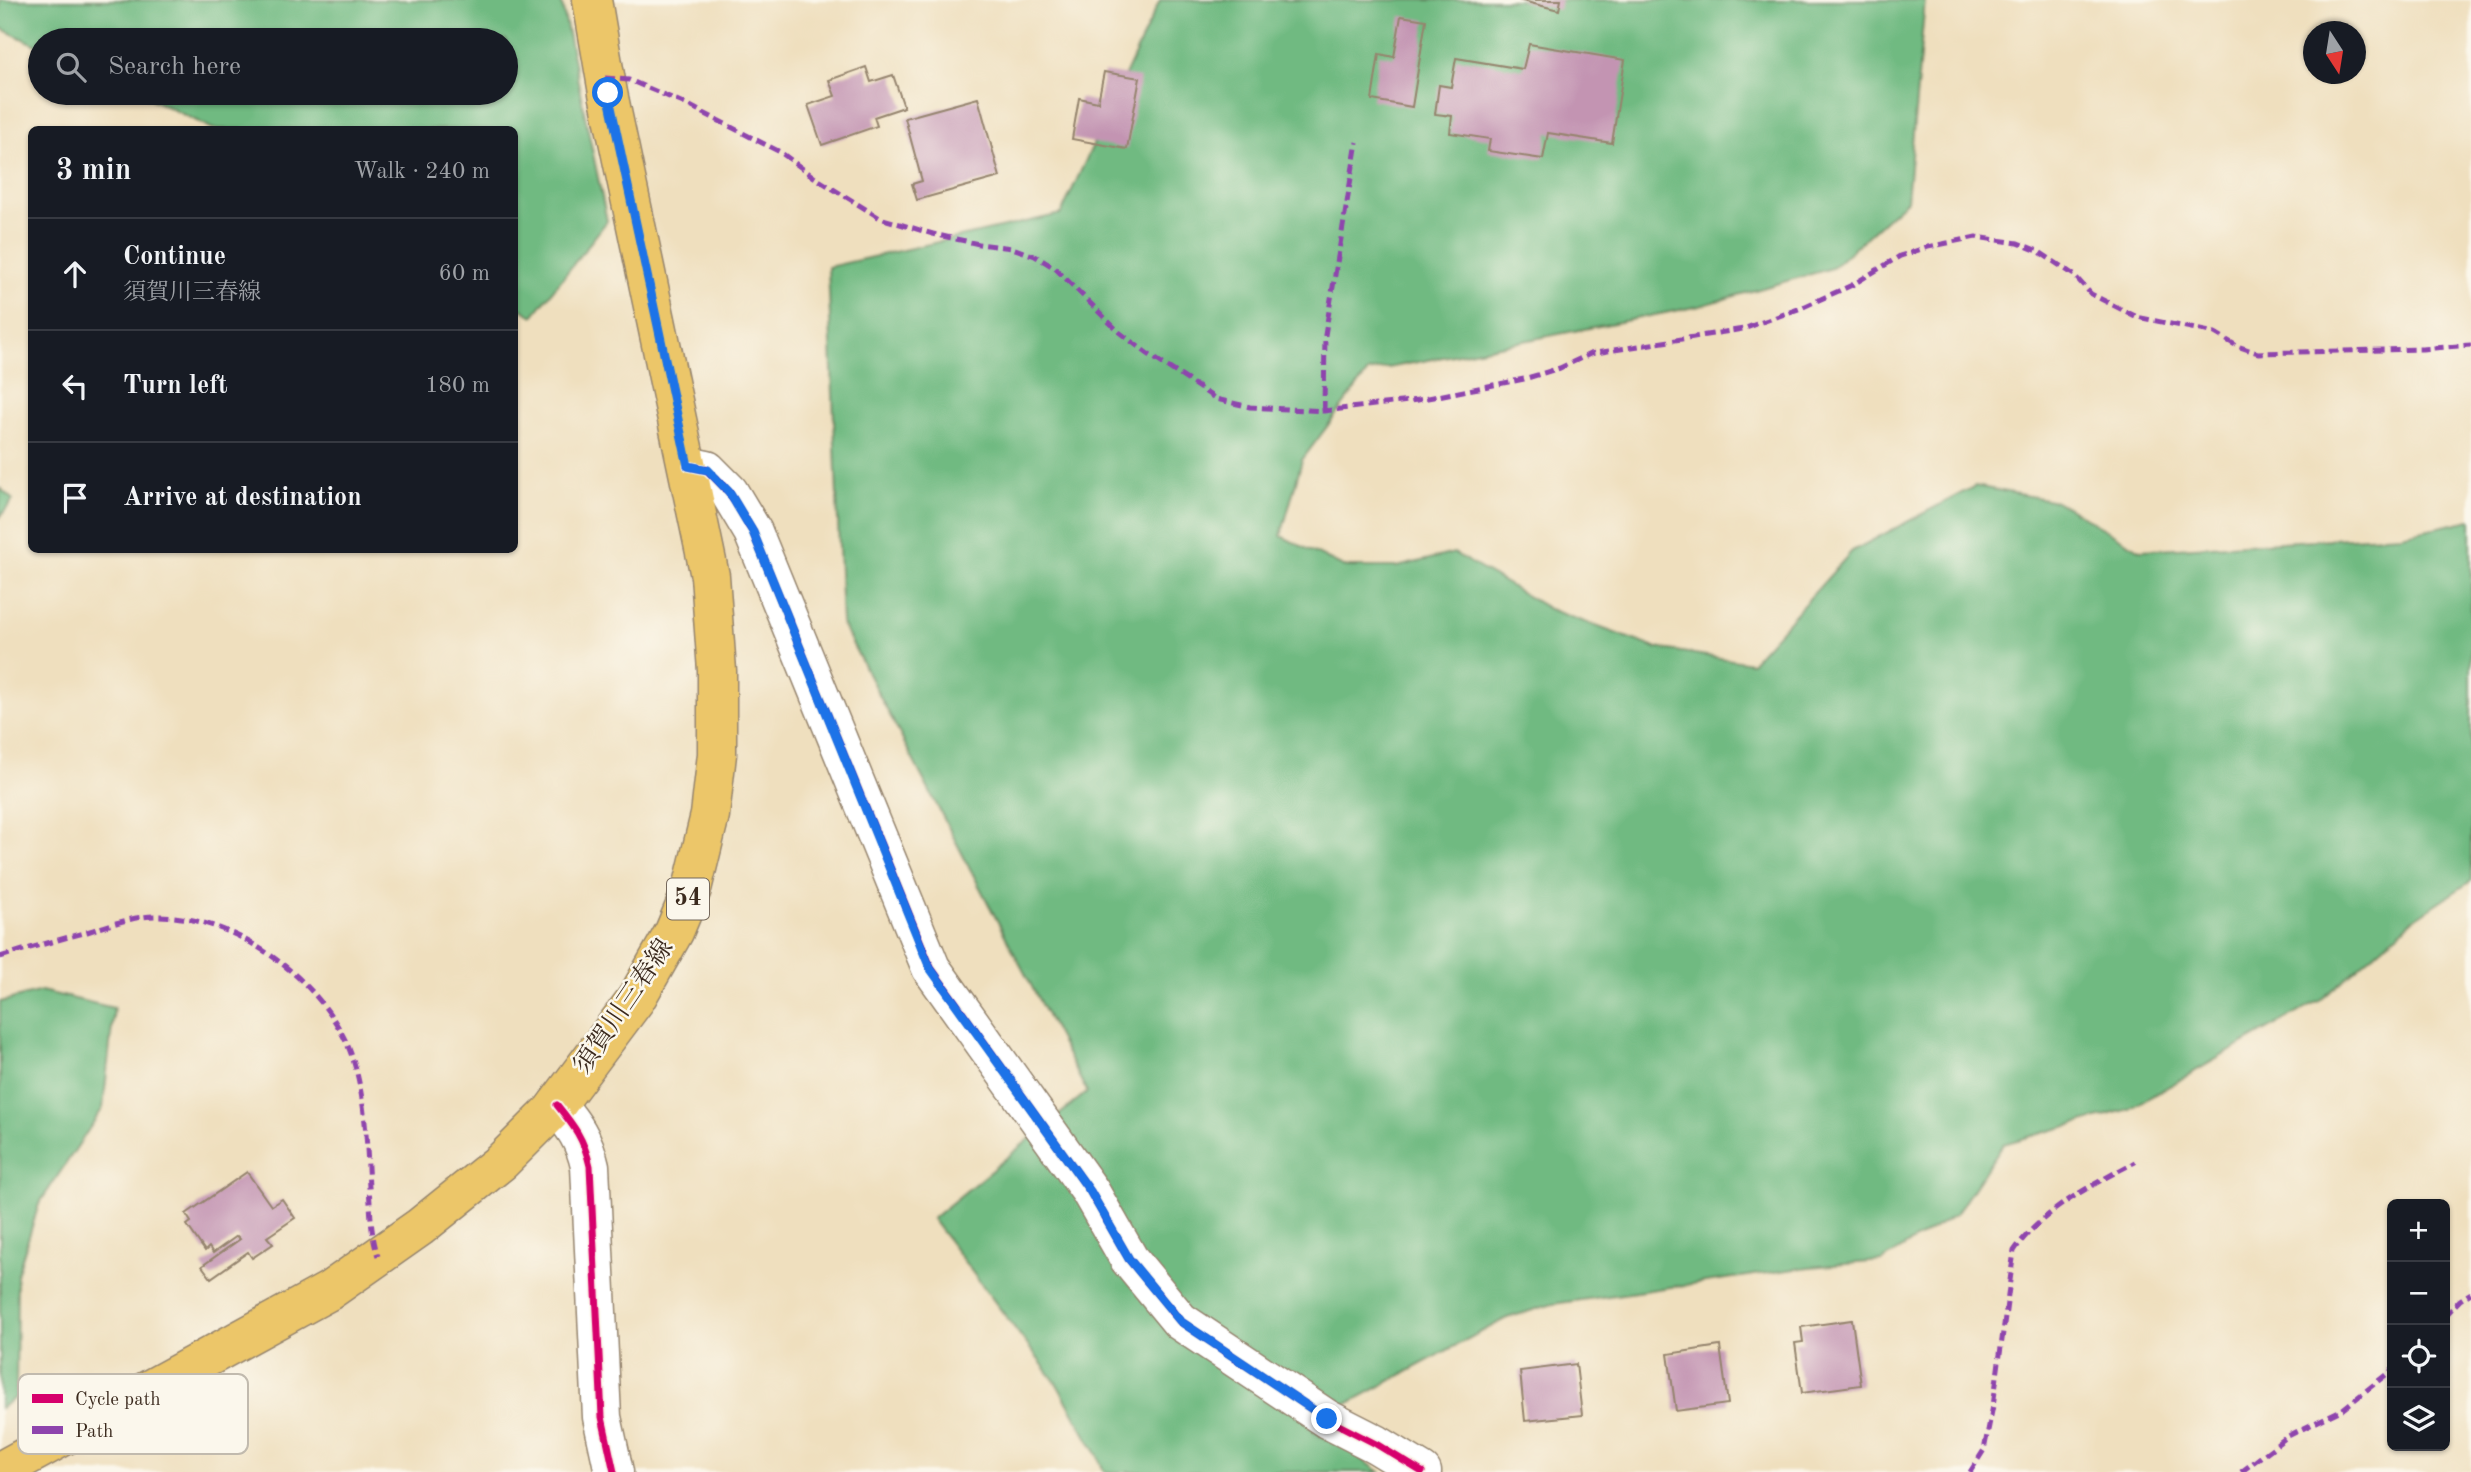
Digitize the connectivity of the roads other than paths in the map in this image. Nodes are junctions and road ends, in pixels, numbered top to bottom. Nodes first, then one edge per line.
1 (592, 0) edge
2 (688, 466) junction
3 (557, 1105) junction
4 (176, 1374) edge
5 (31, 1454) edge
6 (0, 1471) edge
7 (614, 1472) edge
8 (1422, 1472) edge

1 - 2 main road, 須賀川三春線 / 54
2 - 3 main road, 須賀川三春線 / 54
2 - 8 street
3 - 4 main road, 須賀川三春線 / 54
3 - 7 street
5 - 6 main road, 須賀川三春線 / 54

